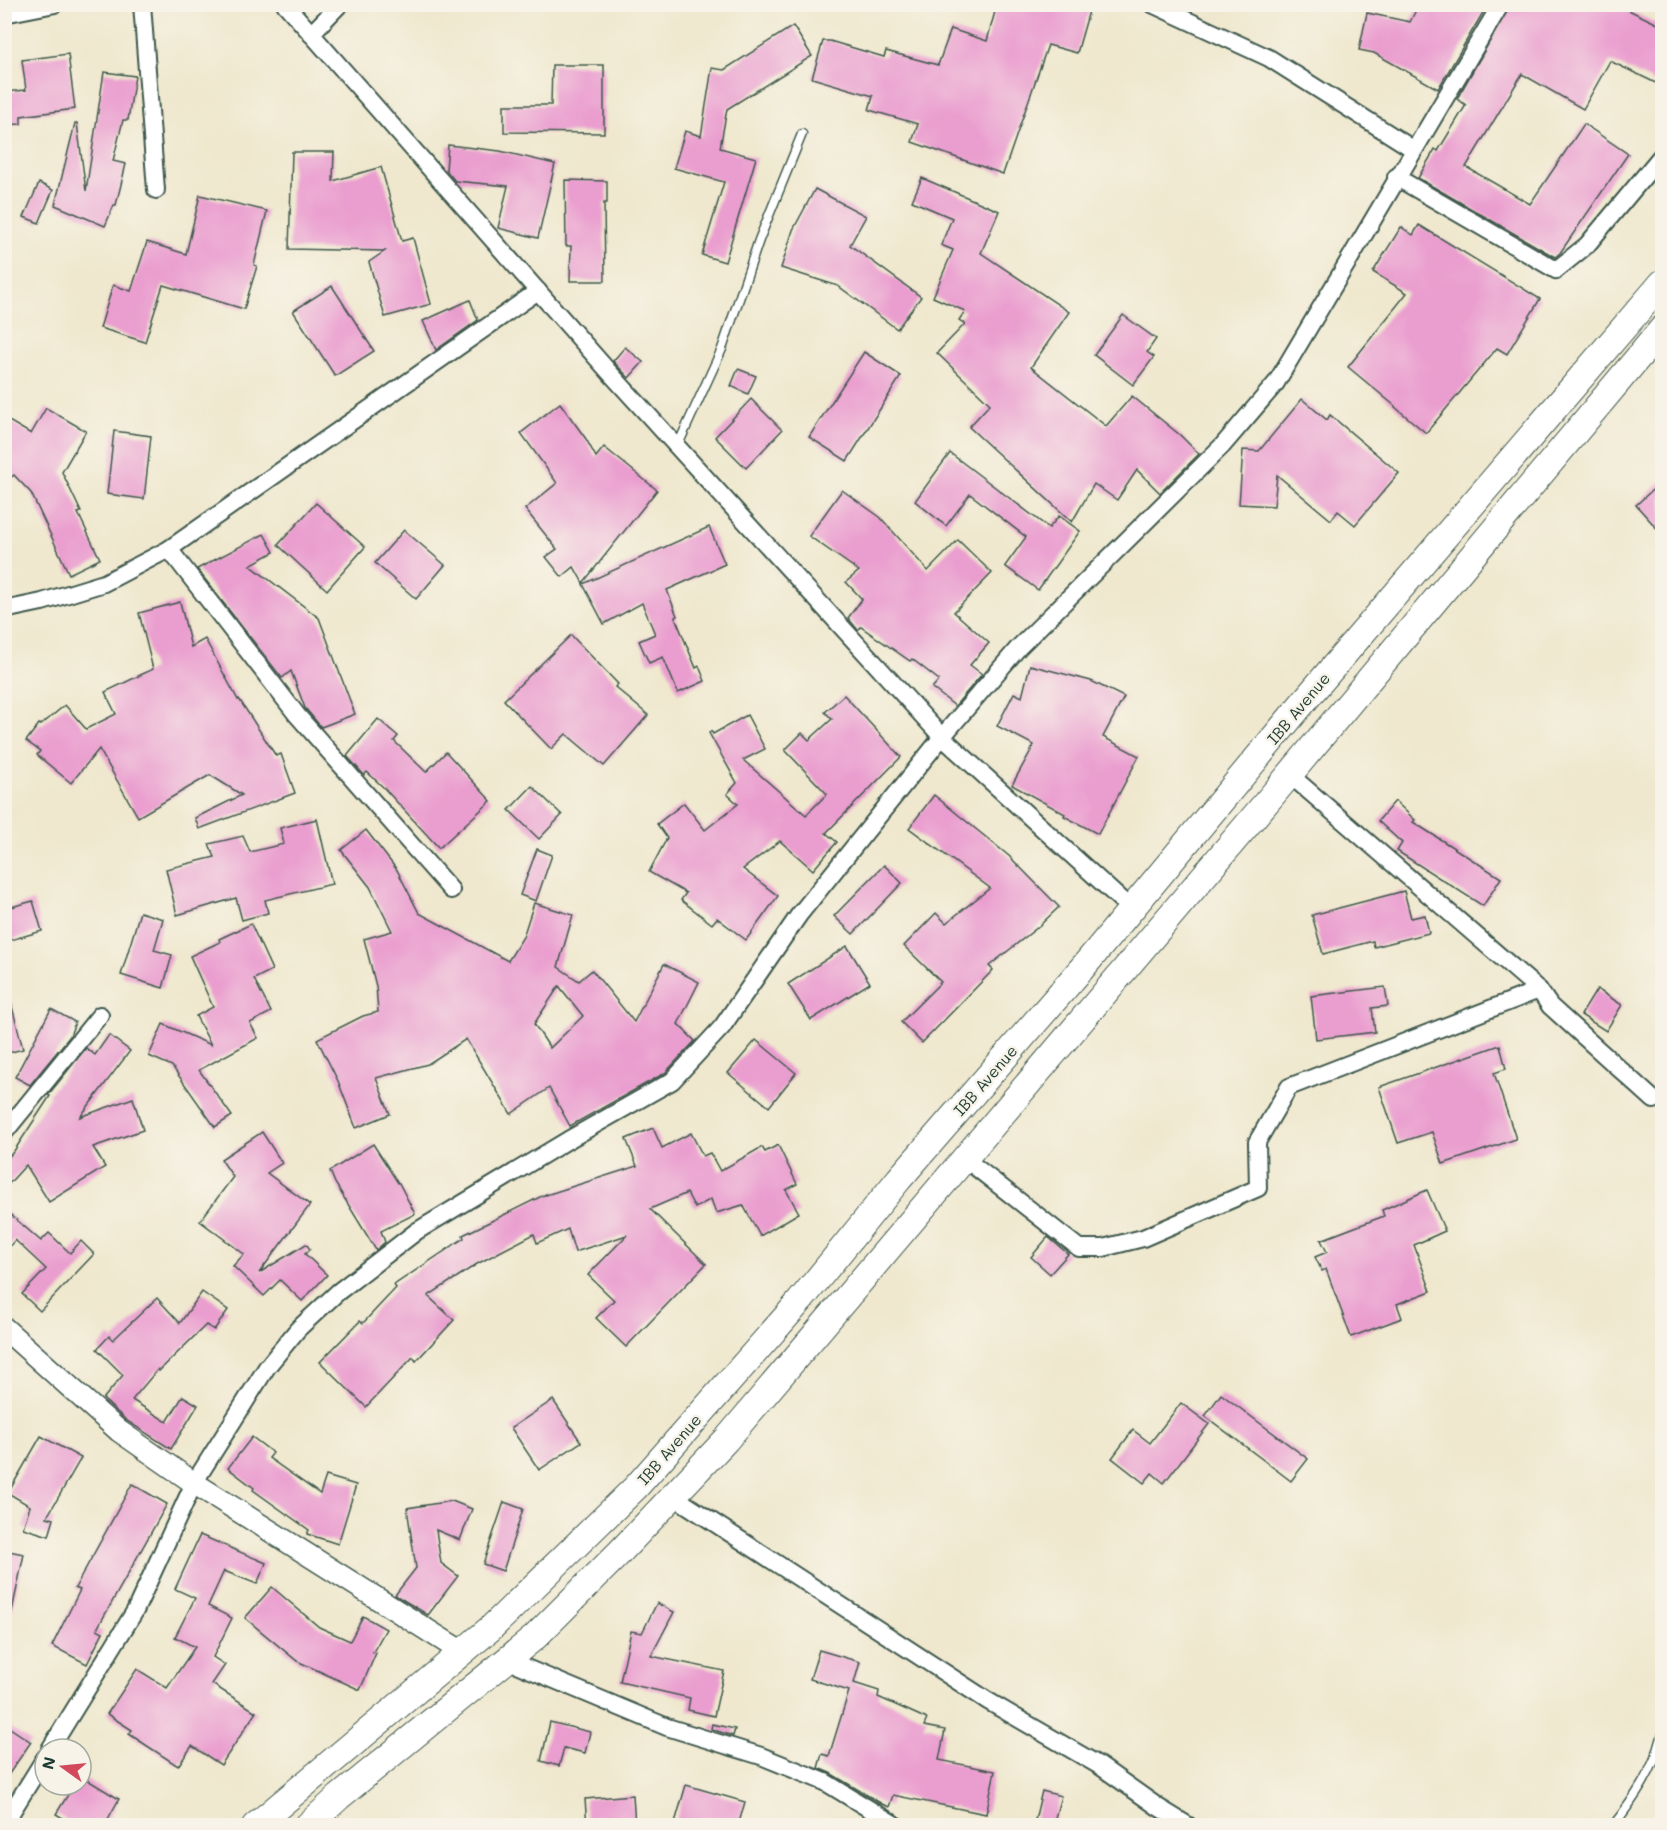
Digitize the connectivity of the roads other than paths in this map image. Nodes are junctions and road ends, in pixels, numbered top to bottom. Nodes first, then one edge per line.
1 (55, 4) edge
2 (142, 4) edge
3 (285, 4) edge
4 (340, 4) edge
5 (1152, 4) edge
6 (1501, 4) edge
7 (4, 14) edge
8 (311, 34) junction
9 (802, 134) dead end
10 (1413, 149) junction
11 (1662, 155) edge
12 (1396, 177) junction
13 (156, 190) dead end
14 (1662, 283) edge
15 (538, 291) junction
16 (1662, 329) edge
17 (677, 447) junction
18 (169, 549) junction
19 (4, 610) edge
20 (942, 737) junction
21 (1289, 774) junction
22 (451, 891) dead end
23 (1131, 909) junction
24 (1539, 990) junction
25 (100, 1014) dead end
26 (1654, 1100) dead end
27 (4, 1133) edge
28 (964, 1158) junction
29 (4, 1328) edge
30 (194, 1483) junction
31 (674, 1496) junction
32 (462, 1652) junction
33 (507, 1660) junction
34 (58, 1737) edge
35 (1662, 1737) edge
36 (33, 1777) edge
37 (4, 1824) edge
38 (255, 1826) edge
39 (307, 1826) edge
40 (897, 1826) edge
41 (1190, 1826) edge
42 (1613, 1826) edge

1 - 7 street
2 - 13 street
3 - 8 street
4 - 8 street
5 - 10 street
6 - 10 street
8 - 15 street
9 - 17 lane
10 - 12 street
11 - 12 street
12 - 20 street
14 - 23 main road, IBB Avenue
15 - 17 street
15 - 18 street
16 - 21 main road
17 - 20 street
18 - 19 street
18 - 22 street
20 - 23 street
20 - 30 street
21 - 24 street
21 - 28 main road
23 - 32 main road, IBB Avenue
24 - 26 street
24 - 28 street
25 - 27 street
28 - 31 main road
29 - 30 street
30 - 32 street
30 - 34 street
31 - 33 main road
31 - 41 street
32 - 38 main road, IBB Avenue
33 - 39 main road
33 - 40 street
35 - 42 lane
36 - 37 street

